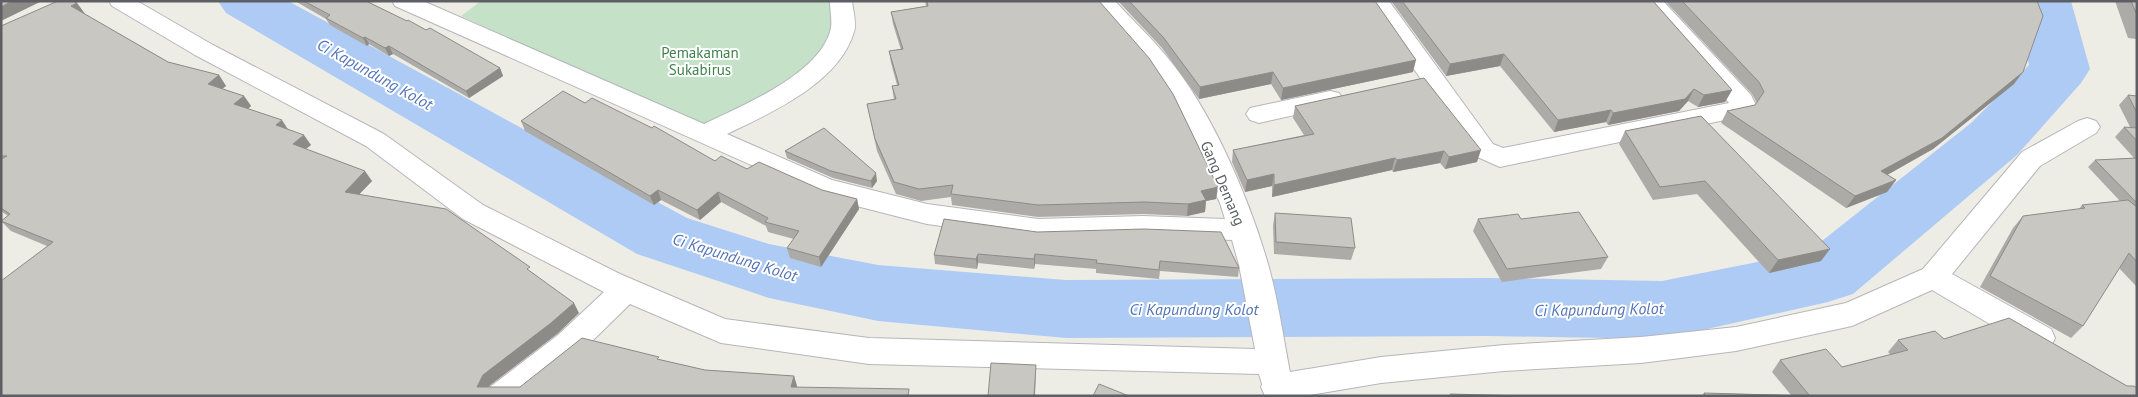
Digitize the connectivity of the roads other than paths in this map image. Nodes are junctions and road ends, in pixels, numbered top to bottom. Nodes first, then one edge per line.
1 (120, 1) edge
2 (402, 1) edge
3 (841, 1) edge
4 (1102, 1) edge
5 (1377, 1) edge
6 (1650, 1) edge
7 (1432, 78) junction
8 (1403, 84) edge
9 (1355, 94) edge
10 (1260, 114) dead end
11 (2087, 127) dead end
12 (704, 135) junction
13 (1243, 230) junction
14 (1933, 277) junction
15 (627, 289) junction
16 (2068, 353) edge
17 (1274, 373) edge
18 (502, 396) edge

1 - 15 street
2 - 12 street
3 - 12 street
4 - 13 street, Gang Demang
5 - 7 street
6 - 7 street
7 - 8 street
9 - 10 street
11 - 14 street
12 - 13 street
13 - 17 street, Gang Demang
14 - 16 street
14 - 17 street
15 - 17 street
15 - 18 street

